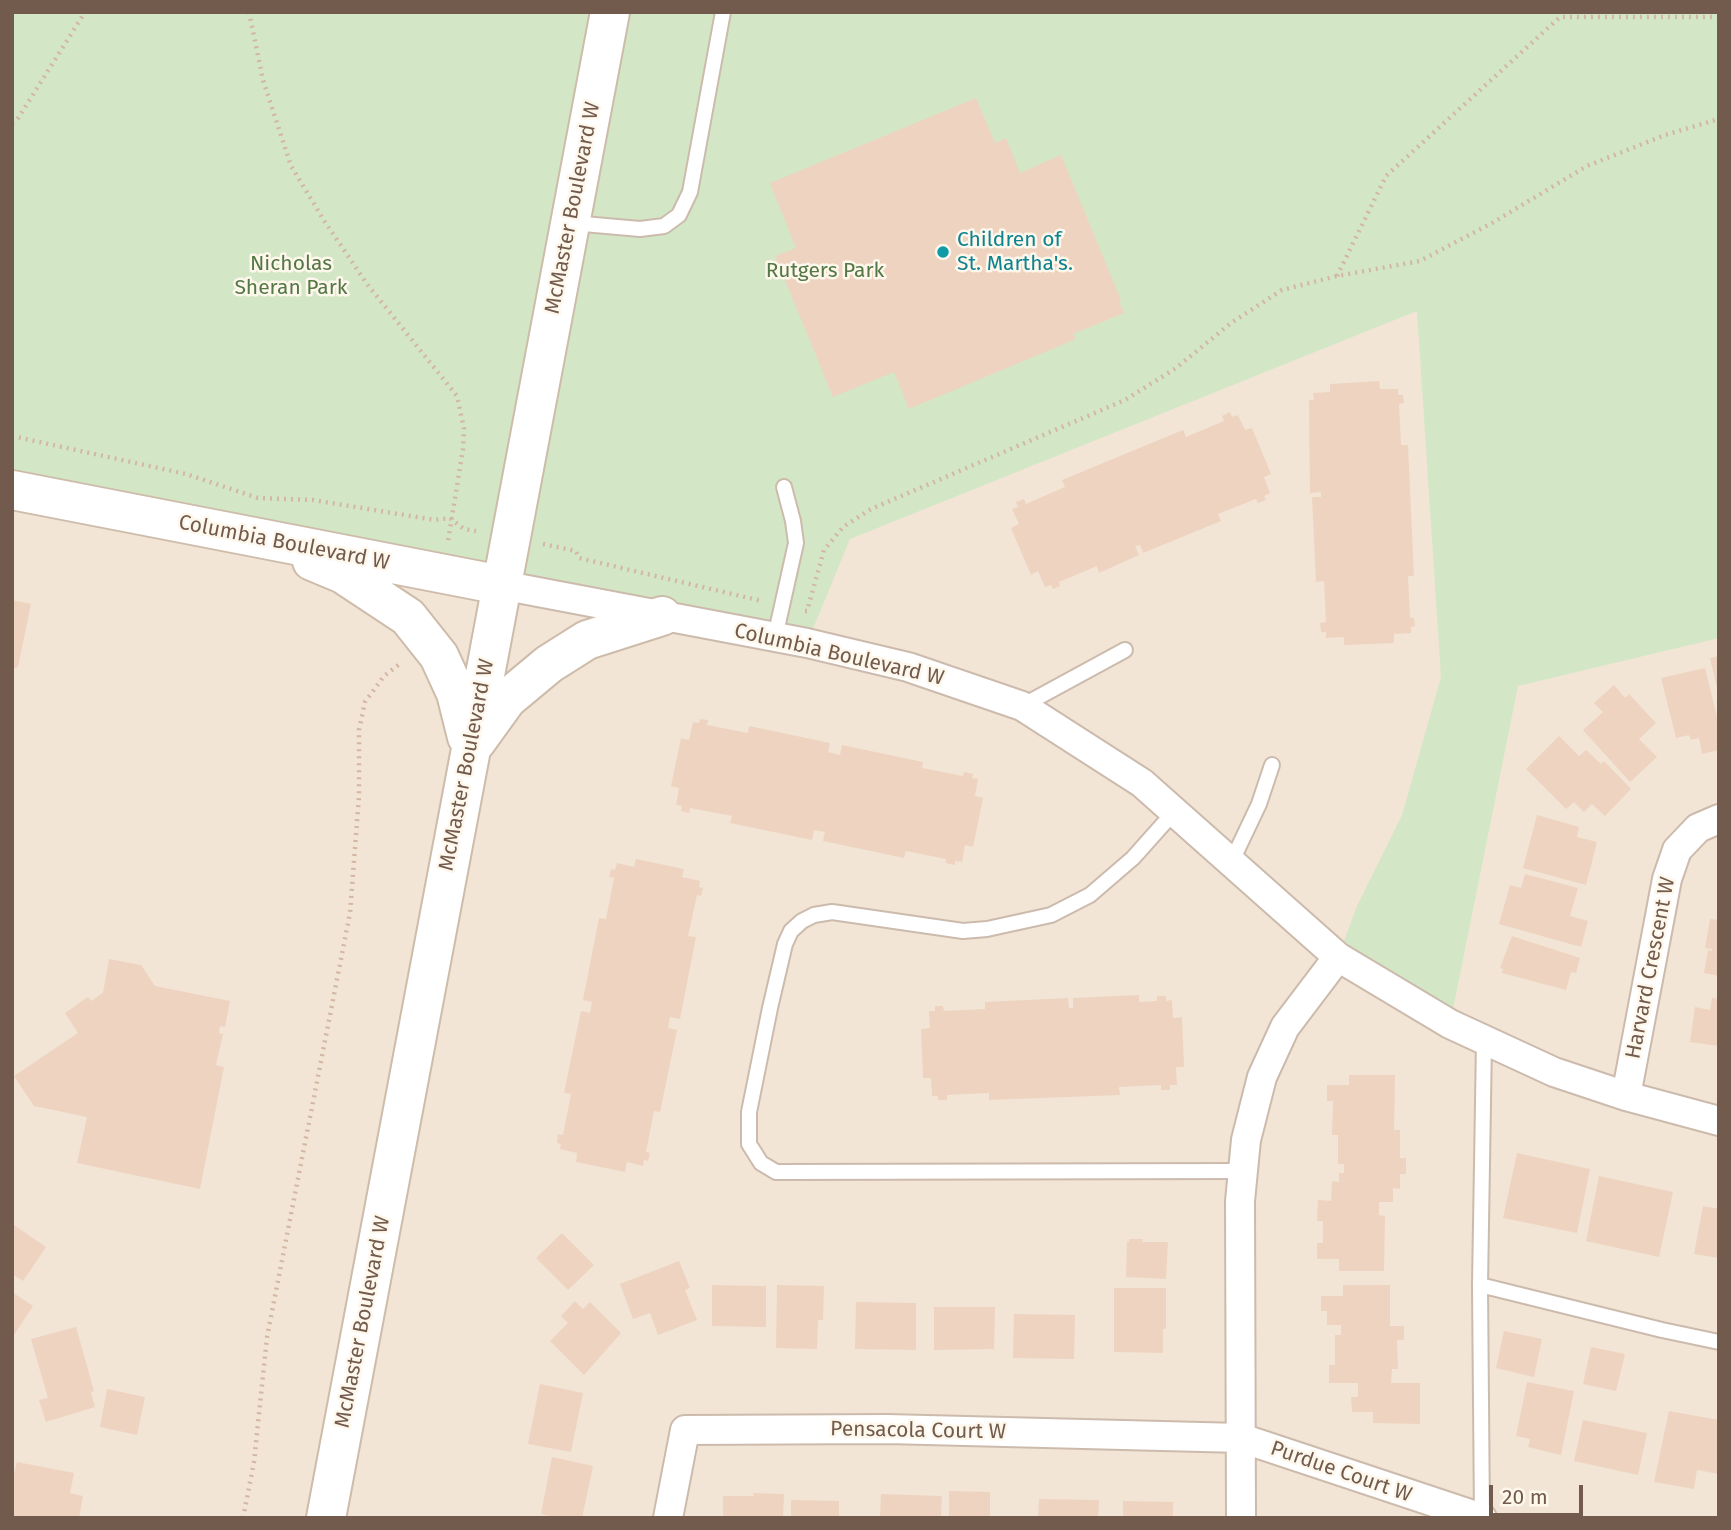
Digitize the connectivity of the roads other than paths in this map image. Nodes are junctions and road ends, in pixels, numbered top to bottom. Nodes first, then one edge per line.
1 (610, 12) edge
2 (723, 12) edge
3 (571, 223) junction
4 (784, 487) dead end
5 (12, 490) edge
6 (265, 540) junction
7 (501, 585) junction
8 (662, 617) junction
9 (775, 637) junction
10 (1125, 650) dead end
11 (1022, 706) junction
12 (470, 749) junction
13 (1272, 765) dead end
14 (1174, 812) junction
15 (1719, 819) edge
16 (1231, 863) junction
17 (1338, 957) junction
18 (1484, 1041) junction
19 (1626, 1096) junction
20 (1719, 1121) edge
21 (1243, 1171) junction
22 (1480, 1284) junction
23 (1719, 1342) edge
24 (1241, 1438) junction
25 (326, 1518) edge
26 (668, 1518) edge
27 (1241, 1518) edge
28 (1482, 1518) edge

1 - 3 street, McMaster Boulevard W
2 - 3 lane
3 - 7 street, McMaster Boulevard W
4 - 9 lane
5 - 6 street, Columbia Boulevard W
6 - 7 street, Columbia Boulevard W
6 - 12 street
7 - 8 street, Columbia Boulevard W
7 - 12 street, McMaster Boulevard W
8 - 9 street, Columbia Boulevard W
8 - 12 street
9 - 11 street, Columbia Boulevard W
10 - 11 lane
11 - 14 street, Columbia Boulevard W
12 - 25 street, McMaster Boulevard W
13 - 16 lane
14 - 16 street, Columbia Boulevard W
14 - 21 lane
15 - 19 street, Harvard Crescent W
16 - 17 street, Columbia Boulevard W
17 - 18 street, Columbia Boulevard W
17 - 21 street
18 - 19 street, Columbia Boulevard W
18 - 22 lane
19 - 20 street, Columbia Boulevard W
21 - 24 street
22 - 23 lane
22 - 28 lane
24 - 26 street, Pensacola Court W
24 - 27 street
24 - 28 street, Purdue Court W

